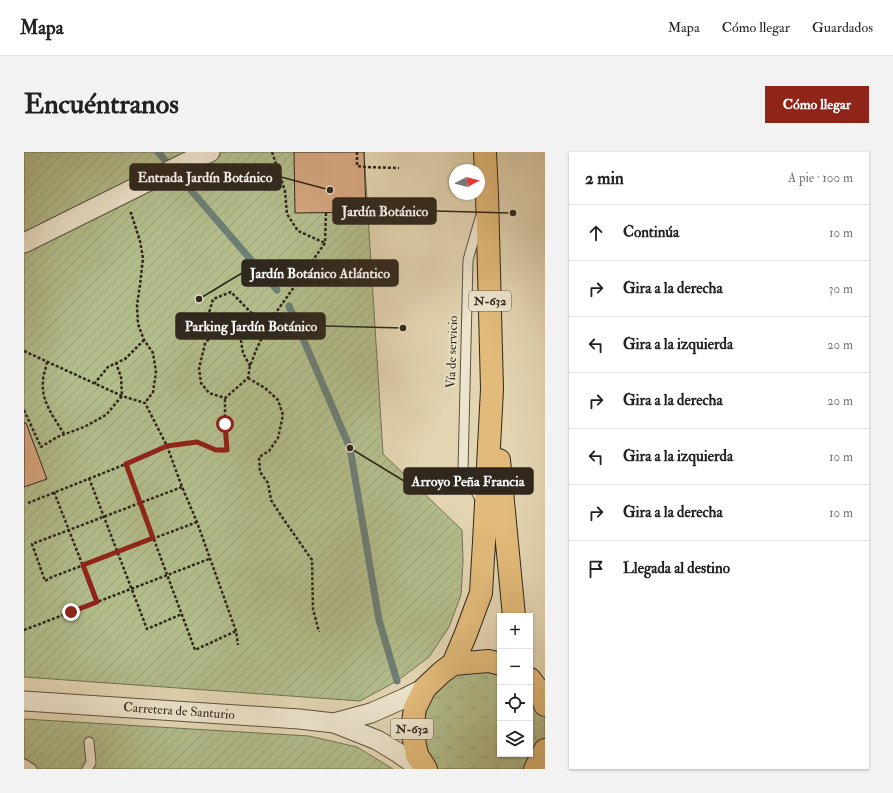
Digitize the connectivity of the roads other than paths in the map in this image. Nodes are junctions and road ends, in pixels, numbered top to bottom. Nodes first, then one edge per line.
1 (210, 152) edge
2 (485, 152) edge
3 (487, 194) junction
4 (24, 243) edge
5 (492, 389) junction
6 (486, 508) junction
7 (514, 613) edge
8 (497, 663) edge
9 (453, 664) junction
10 (533, 683) edge
11 (426, 688) junction
12 (24, 701) edge
13 (545, 705) edge
14 (334, 723) junction
15 (89, 742) dead end
16 (545, 750) edge
17 (24, 764) edge
18 (32, 769) edge
19 (88, 769) edge
20 (421, 769) edge
21 (426, 769) edge
22 (535, 769) edge

1 - 4 street
2 - 3 highway, N-632
3 - 5 highway, N-632
3 - 6 lane, Vía de servicio
5 - 6 highway, N-632
5 - 7 highway, N-632
6 - 9 highway, N-632
8 - 9 highway
9 - 11 highway, N-632
10 - 13 highway
11 - 14 street, Carretera de Santurio
11 - 21 highway, N-632
12 - 14 street, Carretera de Santurio
14 - 20 street, Carretera de Santurio
15 - 19 lane
16 - 22 highway
17 - 18 lane

